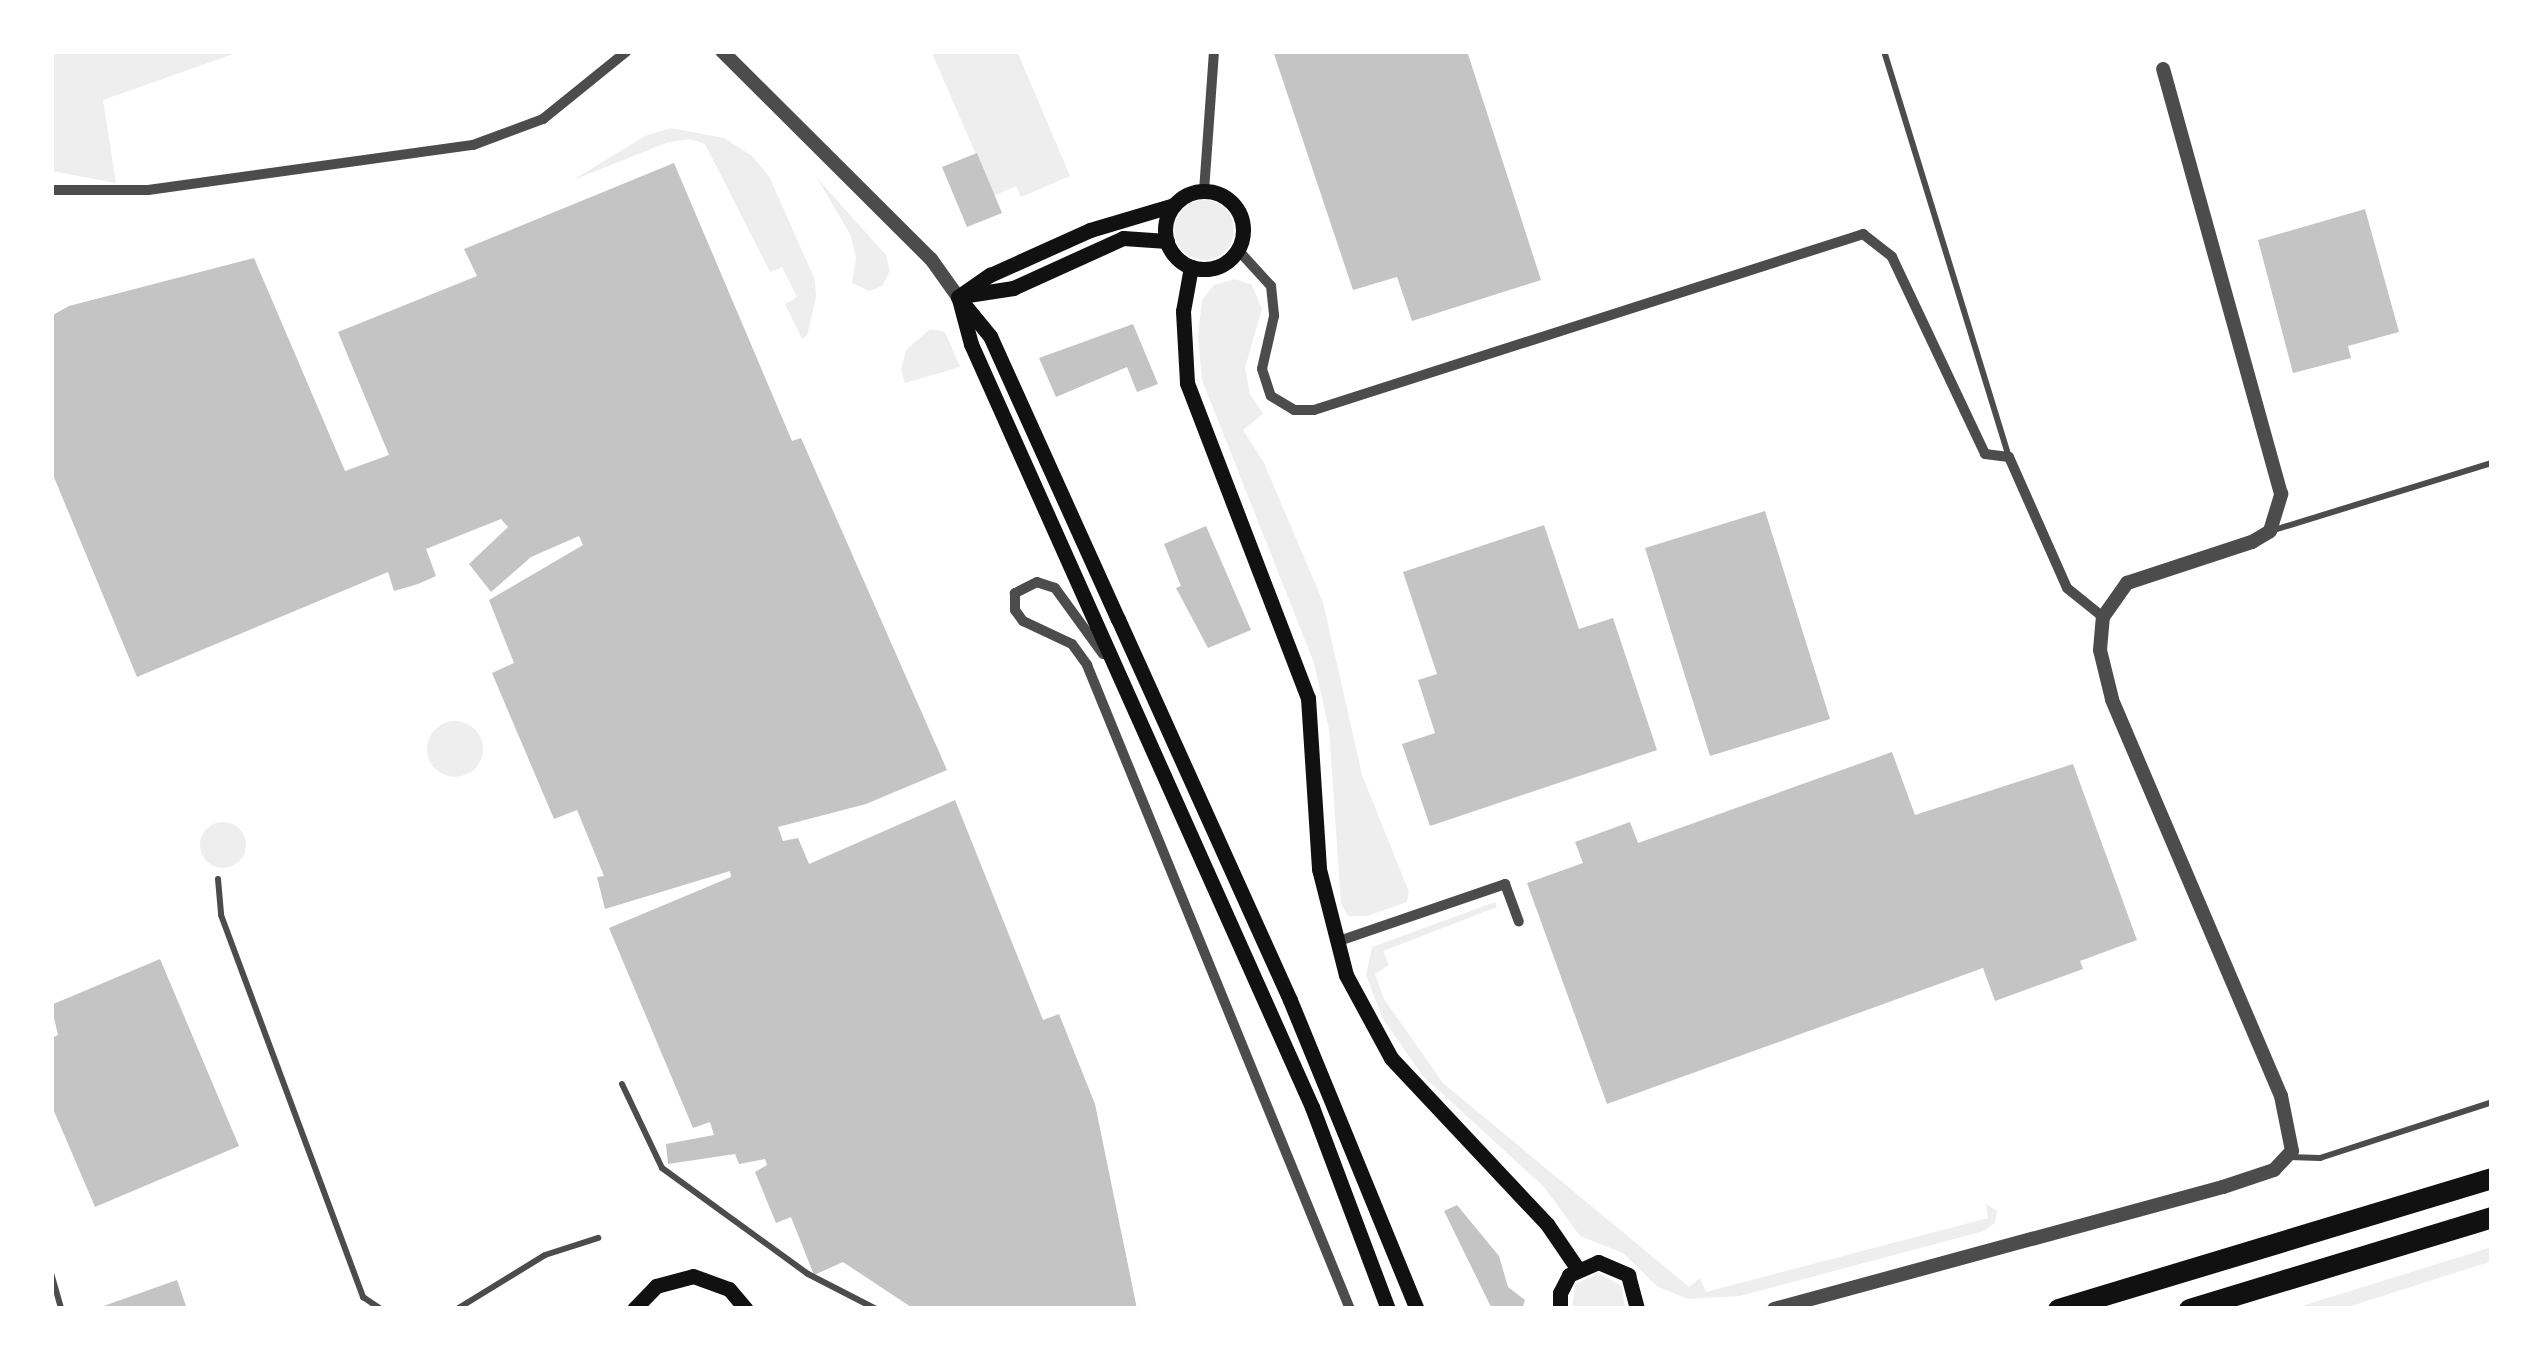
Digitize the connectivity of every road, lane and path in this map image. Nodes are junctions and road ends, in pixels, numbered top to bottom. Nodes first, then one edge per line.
1 (627, 51) edge
2 (722, 51) edge
3 (1214, 51) edge
4 (1884, 51) edge
5 (2158, 51) edge
6 (2163, 69) joint
7 (51, 190) edge
8 (1204, 191) junction
9 (1174, 206) junction
10 (1166, 241) junction
11 (1238, 250) junction
12 (1191, 267) junction
13 (958, 296) junction
14 (2009, 457) junction
15 (2492, 463) edge
16 (2270, 531) junction
17 (2103, 617) junction
18 (1123, 685) junction
19 (218, 879) dead end
20 (1519, 922) dead end
21 (1335, 943) junction
22 (622, 1084) dead end
23 (2492, 1102) edge
24 (2290, 1157) junction
25 (2492, 1178) edge
26 (2492, 1217) edge
27 (598, 1238) dead end
28 (1577, 1268) junction
29 (51, 1273) edge
30 (1642, 1308) edge
31 (61, 1309) edge
32 (381, 1309) edge
33 (457, 1309) edge
34 (634, 1309) edge
35 (746, 1309) edge
36 (876, 1309) edge
37 (1350, 1309) edge
38 (1388, 1309) edge
39 (1418, 1309) edge
40 (1560, 1309) edge
41 (1774, 1309) edge
42 (2058, 1309) edge
43 (2189, 1309) edge

1 - 7 street
2 - 13 street
3 - 8 street
4 - 14 lane
5 - 6 street
6 - 16 street
8 - 9 main road
8 - 11 main road
9 - 10 main road
9 - 13 main road
10 - 12 main road
10 - 13 main road
11 - 12 main road
11 - 14 street
12 - 21 main road
13 - 18 main road
13 - 39 main road
14 - 17 street
15 - 16 lane
16 - 17 street
17 - 24 street
18 - 37 street
18 - 38 main road
19 - 32 lane
20 - 21 street
21 - 28 main road
22 - 36 lane
23 - 24 lane
24 - 41 street
25 - 42 highway
26 - 43 highway
27 - 33 lane
28 - 30 main road
28 - 40 main road
29 - 31 lane
34 - 35 main road

